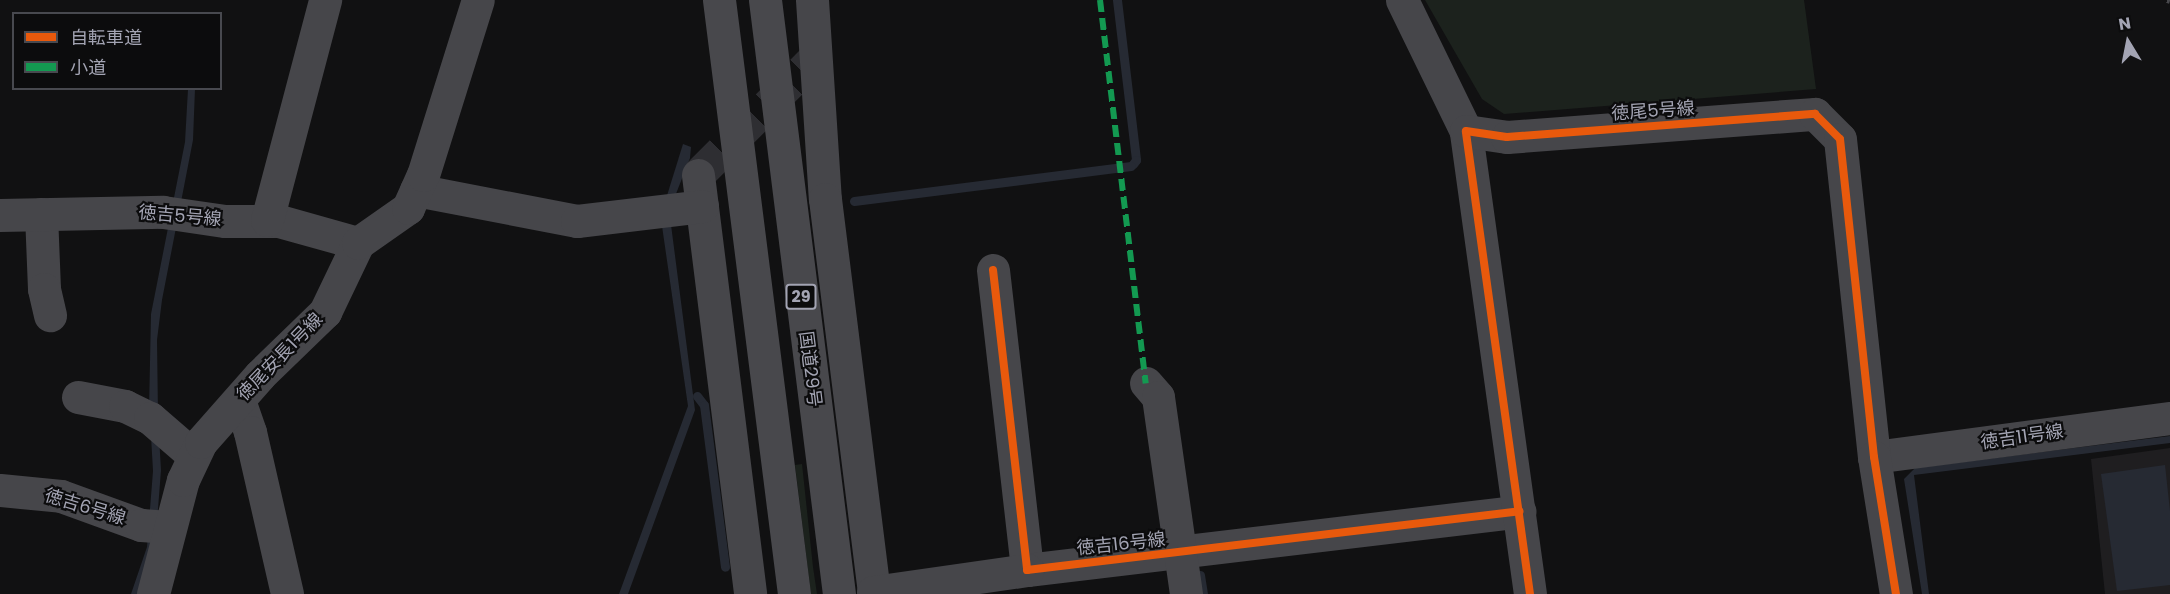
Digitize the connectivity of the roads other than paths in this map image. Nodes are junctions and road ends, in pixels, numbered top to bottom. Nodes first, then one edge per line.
1 (325, 0) edge
2 (478, 0) edge
3 (719, 0) edge
4 (765, 0) edge
5 (812, 0) edge
6 (1402, 0) edge
7 (1466, 131) junction
8 (416, 190) junction
9 (41, 214) junction
10 (0, 215) edge
11 (267, 220) junction
12 (358, 243) junction
13 (993, 270) dead end
14 (50, 315) dead end
15 (1146, 383) dead end
16 (78, 398) dead end
17 (239, 400) junction
18 (2170, 418) edge
19 (194, 456) junction
20 (1874, 457) junction
21 (0, 490) edge
22 (1519, 511) junction
23 (169, 527) junction
24 (1180, 553) junction
25 (1027, 570) junction
26 (873, 593) edge
27 (153, 594) edge
28 (287, 594) edge
29 (750, 594) edge
30 (794, 594) edge
31 (839, 594) edge
32 (1186, 594) edge
33 (1530, 594) edge
34 (1896, 594) edge

1 - 11 street
2 - 8 street, 徳尾安長1号線
3 - 30 highway, bridge
4 - 31 highway, 国道29号 / 29, bridge
5 - 26 street
6 - 7 street
7 - 20 street, 徳尾5号線
7 - 22 street
8 - 12 street, 徳尾安長1号線
8 - 29 street
9 - 10 street, 徳吉5号線
9 - 11 street, 徳吉5号線
9 - 14 street
11 - 12 street, 徳吉5号線
12 - 17 street, 徳尾安長1号線
13 - 25 street
15 - 24 street
16 - 19 street
17 - 19 street, 徳尾安長1号線
17 - 28 street
18 - 20 street, 徳吉11号線
19 - 23 street, 徳尾安長1号線
20 - 34 street, 徳尾5号線
21 - 23 street, 徳吉6号線
22 - 24 street, 徳吉16号線
22 - 33 street
23 - 27 street, 徳尾安長1号線
24 - 25 street, 徳吉16号線
24 - 32 street
25 - 26 street, 徳吉16号線

